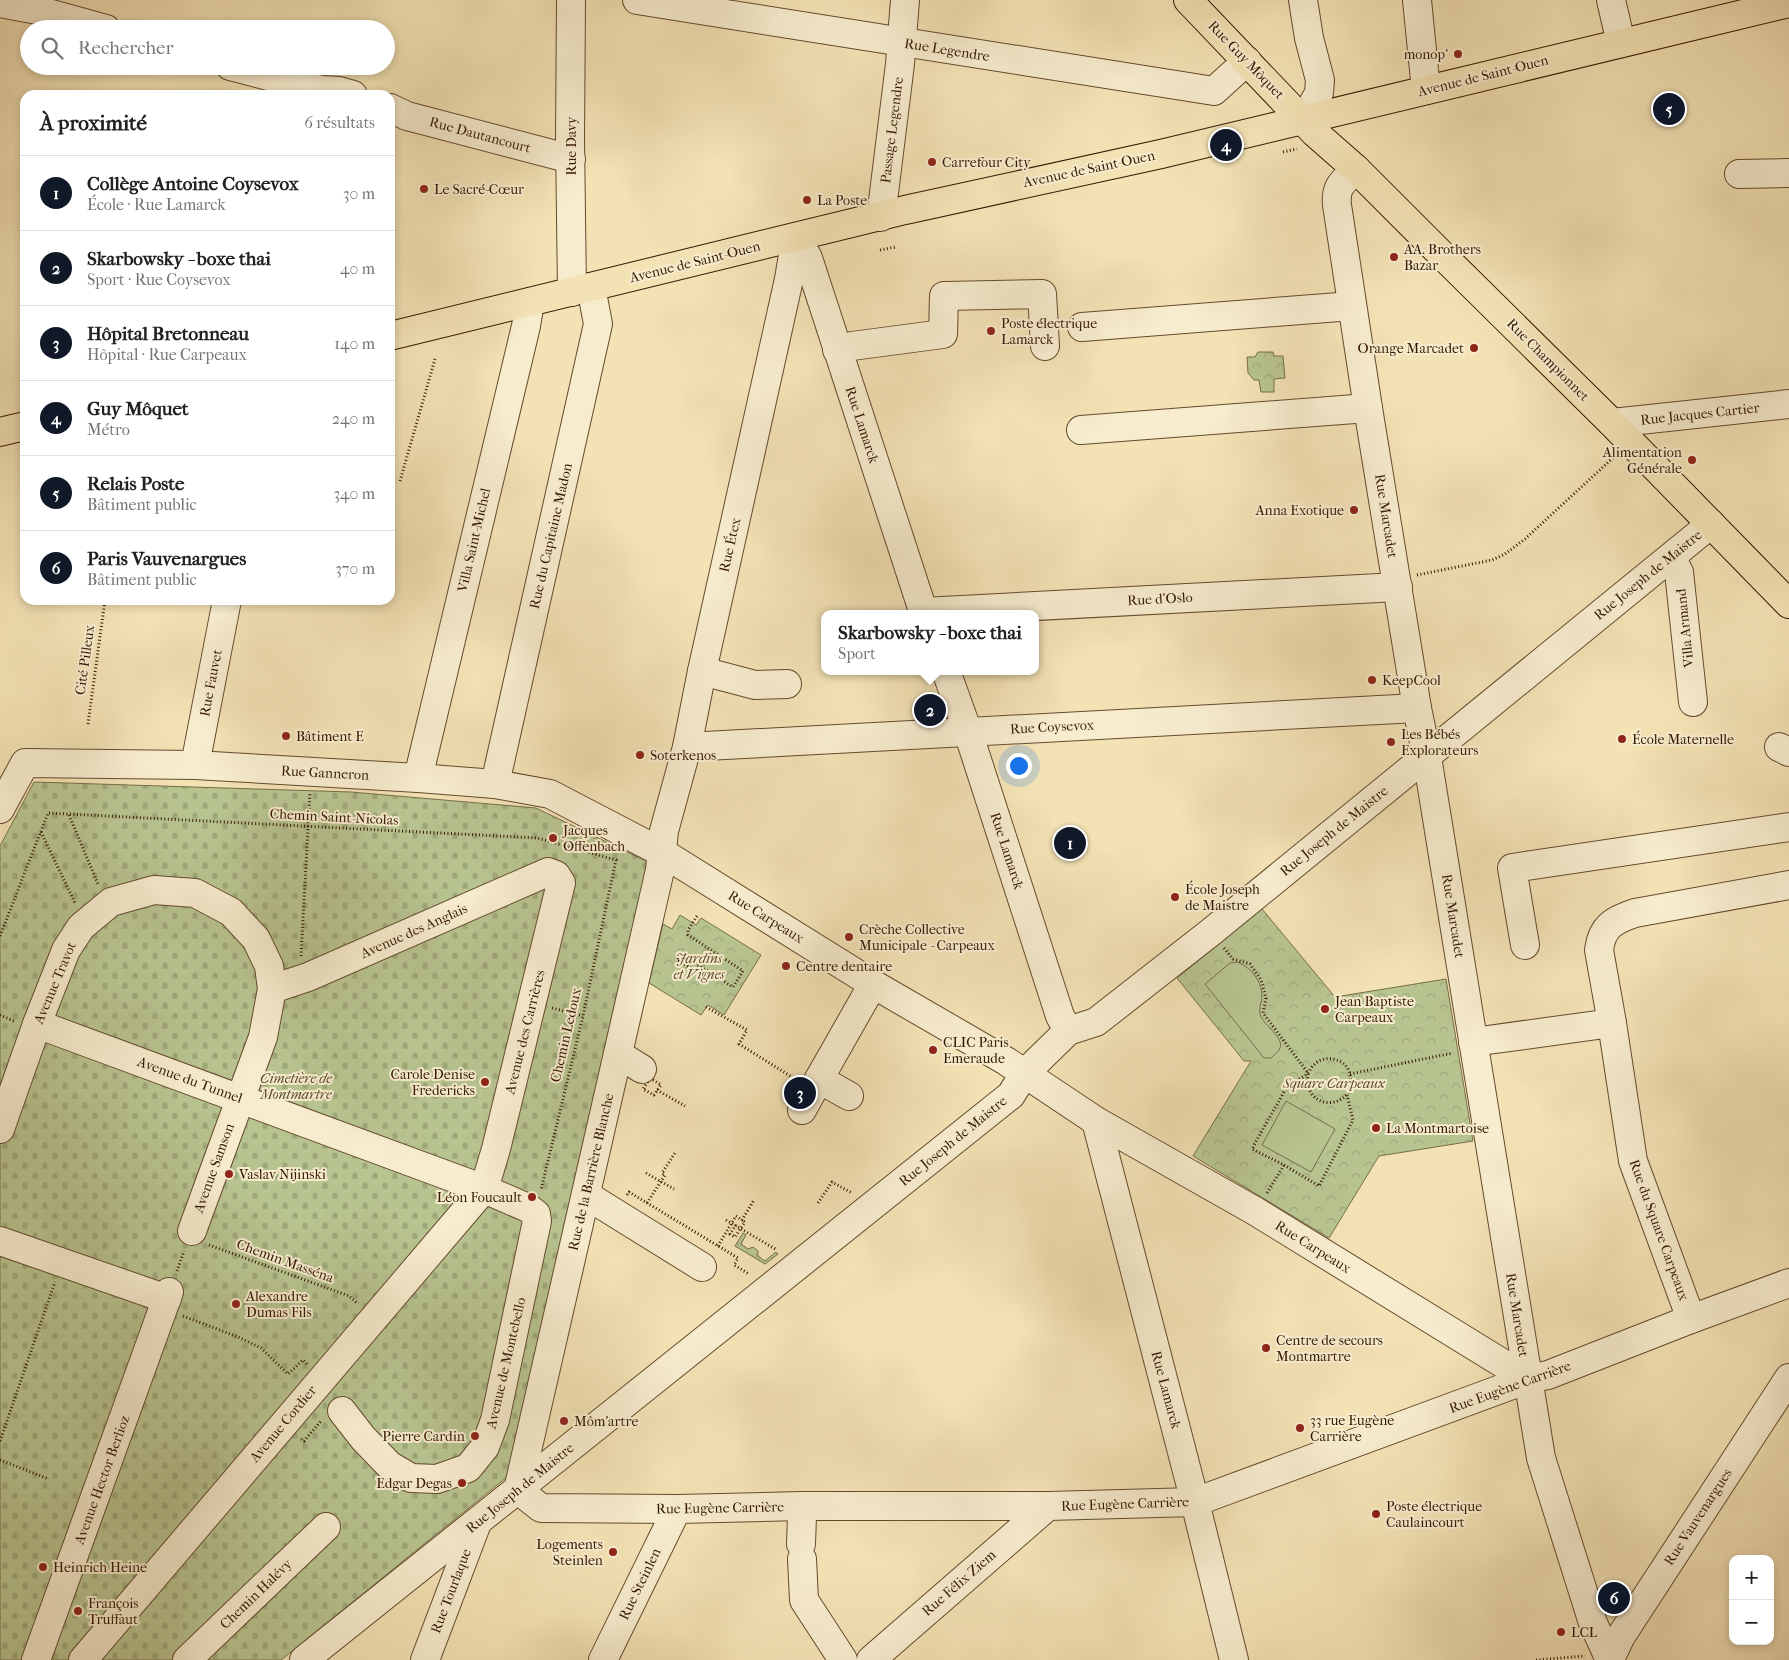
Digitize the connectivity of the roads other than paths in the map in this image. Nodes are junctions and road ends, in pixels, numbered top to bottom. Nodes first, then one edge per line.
1 (572, 0) edge
2 (637, 0) edge
3 (905, 0) edge
4 (1188, 0) edge
5 (1303, 0) edge
6 (1417, 0) edge
7 (1611, 0) edge
8 (0, 3) edge
9 (1789, 3) edge
10 (73, 20) edge
11 (901, 43) junction
12 (1621, 43) junction
13 (1247, 61) junction
14 (262, 75) edge
15 (315, 90) edge
16 (1426, 90) junction
17 (395, 110) edge
18 (1304, 120) junction
19 (570, 159) junction
20 (1356, 169) junction
21 (1789, 173) edge
22 (1739, 174) dead end
23 (882, 217) junction
24 (796, 237) junction
25 (582, 290) junction
26 (530, 302) junction
27 (1352, 306) junction
28 (1082, 327) dead end
29 (395, 335) edge
30 (1045, 346) dead end
31 (837, 350) junction
32 (1789, 404) edge
33 (1368, 408) junction
34 (1612, 423) junction
35 (20, 427) edge
36 (1081, 430) dead end
37 (0, 432) edge
38 (1711, 524) junction
39 (1671, 557) junction
40 (1406, 581) junction
41 (1789, 604) edge
42 (226, 605) edge
43 (923, 610) edge
44 (969, 610) edge
45 (702, 671) junction
46 (947, 675) edge
47 (787, 684) dead end
48 (1693, 702) dead end
49 (1417, 708) junction
50 (968, 732) junction
51 (687, 747) junction
52 (1427, 757) junction
53 (195, 765) junction
54 (418, 778) junction
55 (495, 784) junction
56 (0, 809) edge
57 (1789, 827) edge
58 (662, 853) junction
59 (556, 875) joint
60 (1789, 885) edge
61 (195, 893) joint
62 (1525, 945) dead end
63 (873, 984) junction
64 (272, 989) junction
65 (1612, 1023) junction
66 (37, 1024) junction
67 (1068, 1031) junction
68 (1474, 1045) junction
69 (618, 1054) junction
70 (1024, 1074) junction
71 (650, 1079) road end
72 (808, 1080) junction
73 (849, 1096) dead end
74 (240, 1098) junction
75 (802, 1110) dead end
76 (1096, 1121) junction
77 (0, 1129) edge
78 (484, 1189) junction
79 (586, 1195) junction
80 (192, 1230) road end
81 (0, 1241) edge
82 (702, 1267) dead end
83 (1789, 1283) edge
84 (1691, 1319) junction
85 (1789, 1378) edge
86 (1528, 1379) junction
87 (342, 1411) dead end
88 (518, 1490) junction
89 (1195, 1502) junction
90 (1048, 1506) junction
91 (676, 1509) junction
92 (802, 1516) dead end
93 (478, 1522) junction
94 (326, 1527) dead end
95 (36, 1660) edge
96 (83, 1660) edge
97 (187, 1660) edge
98 (304, 1660) edge
99 (425, 1660) edge
100 (603, 1660) edge
101 (843, 1660) edge
102 (871, 1660) edge
103 (1234, 1660) edge
104 (1611, 1660) edge

1 - 19 street, Rue Davy
2 - 11 street, Rue Legendre
3 - 11 street, Passage Legendre
4 - 13 main road, Rue Guy Môquet
5 - 18 street
6 - 16 street
7 - 12 street
8 - 10 street
9 - 12 main road, Avenue de Saint-Ouen
11 - 13 street, Rue Legendre
11 - 23 street, Passage Legendre
12 - 16 main road, Avenue de Saint-Ouen
13 - 18 main road, Rue Guy Môquet
14 - 15 street
16 - 18 main road, Avenue de Saint-Ouen
17 - 19 street, Rue Dautancourt
18 - 20 main road, Rue Championnet
18 - 23 main road, Avenue de Saint-Ouen
19 - 25 street, Rue Davy
20 - 27 street, Rue Marcadet
20 - 34 main road, Rue Championnet
21 - 22 street
23 - 24 main road, Avenue de Saint-Ouen
24 - 25 main road, Avenue de Saint-Ouen
24 - 31 street, Rue Lamarck
24 - 45 street, Rue Étex
25 - 26 main road, Avenue de Saint-Ouen
25 - 55 street, Rue du Capitaine Madon
26 - 29 main road, Avenue de Saint-Ouen
26 - 54 street, Villa Saint-Michel
27 - 28 street
27 - 33 street, Rue Marcadet
30 - 31 street
31 - 43 street, Rue Lamarck
32 - 34 street, Rue Jacques Cartier
33 - 36 street
33 - 40 street, Rue Marcadet
34 - 38 main road, Rue Championnet
35 - 37 main road
38 - 39 street, Rue Joseph de Maistre
38 - 41 main road, Rue Championnet
39 - 48 street, Villa Armand
39 - 52 street, Rue Joseph de Maistre
40 - 44 street, Rue d'Oslo
40 - 49 street, Rue Marcadet
42 - 53 street, Rue Fauvet
45 - 47 street
45 - 51 street, Rue Étex
46 - 50 street, Rue Lamarck
49 - 50 street, Rue Coysevox
49 - 52 street, Rue Marcadet
50 - 51 street, Rue Coysevox
50 - 67 street, Rue Lamarck
51 - 58 street, Rue Étex
52 - 67 street, Rue Joseph de Maistre
52 - 68 street, Rue Marcadet
53 - 54 street, Rue Ganneron
53 - 56 street, Rue Ganneron
54 - 55 street, Rue Ganneron
55 - 58 street, Rue Ganneron
57 - 62 street
58 - 63 street, Rue Carpeaux
58 - 69 street, Rue de la Barrière Blanche
59 - 64 street, Avenue des Anglais
59 - 78 street, Avenue des Carrières
60 - 65 street, Rue du Square Carpeaux
61 - 64 street, Avenue Samson
61 - 66 street, Avenue Travot
63 - 70 street, Rue Carpeaux
63 - 72 street
64 - 74 street, Avenue Samson
65 - 68 street
65 - 84 street, Rue du Square Carpeaux
66 - 74 street, Avenue du Tunnel
66 - 77 street, Avenue Travot
67 - 70 street, Rue Joseph de Maistre
68 - 86 street, Rue Marcadet
69 - 71 street
69 - 79 street, Rue de la Barrière Blanche
70 - 76 street, Rue Carpeaux
70 - 88 street, Rue Joseph de Maistre
72 - 73 street
72 - 75 street
74 - 78 street, Avenue du Tunnel
74 - 80 street, Avenue Samson
76 - 86 street, Rue Carpeaux
76 - 89 street, Rue Lamarck
78 - 87 street, Avenue de Montebello
78 - 96 street, Avenue Cordier
79 - 82 street
79 - 88 street, Rue de la Barrière Blanche
81 - 95 street, Avenue Hector Berlioz
83 - 84 street, Rue Eugène Carrière
84 - 86 street, Rue Eugène Carrière
85 - 104 street, Rue Vauvenargues
86 - 89 street, Rue Eugène Carrière
86 - 104 street, Rue Marcadet
88 - 91 street, Rue Eugène Carrière
88 - 93 street, Rue Joseph de Maistre
89 - 90 street, Rue Eugène Carrière
89 - 103 street, Rue Lamarck
90 - 91 street, Rue Eugène Carrière
90 - 102 street, Rue Félix Ziem
91 - 100 street, Rue Steinlen
92 - 101 street
93 - 98 street, Rue Joseph de Maistre
93 - 99 street, Rue Tourlaque
94 - 97 street, Chemin Halévy

